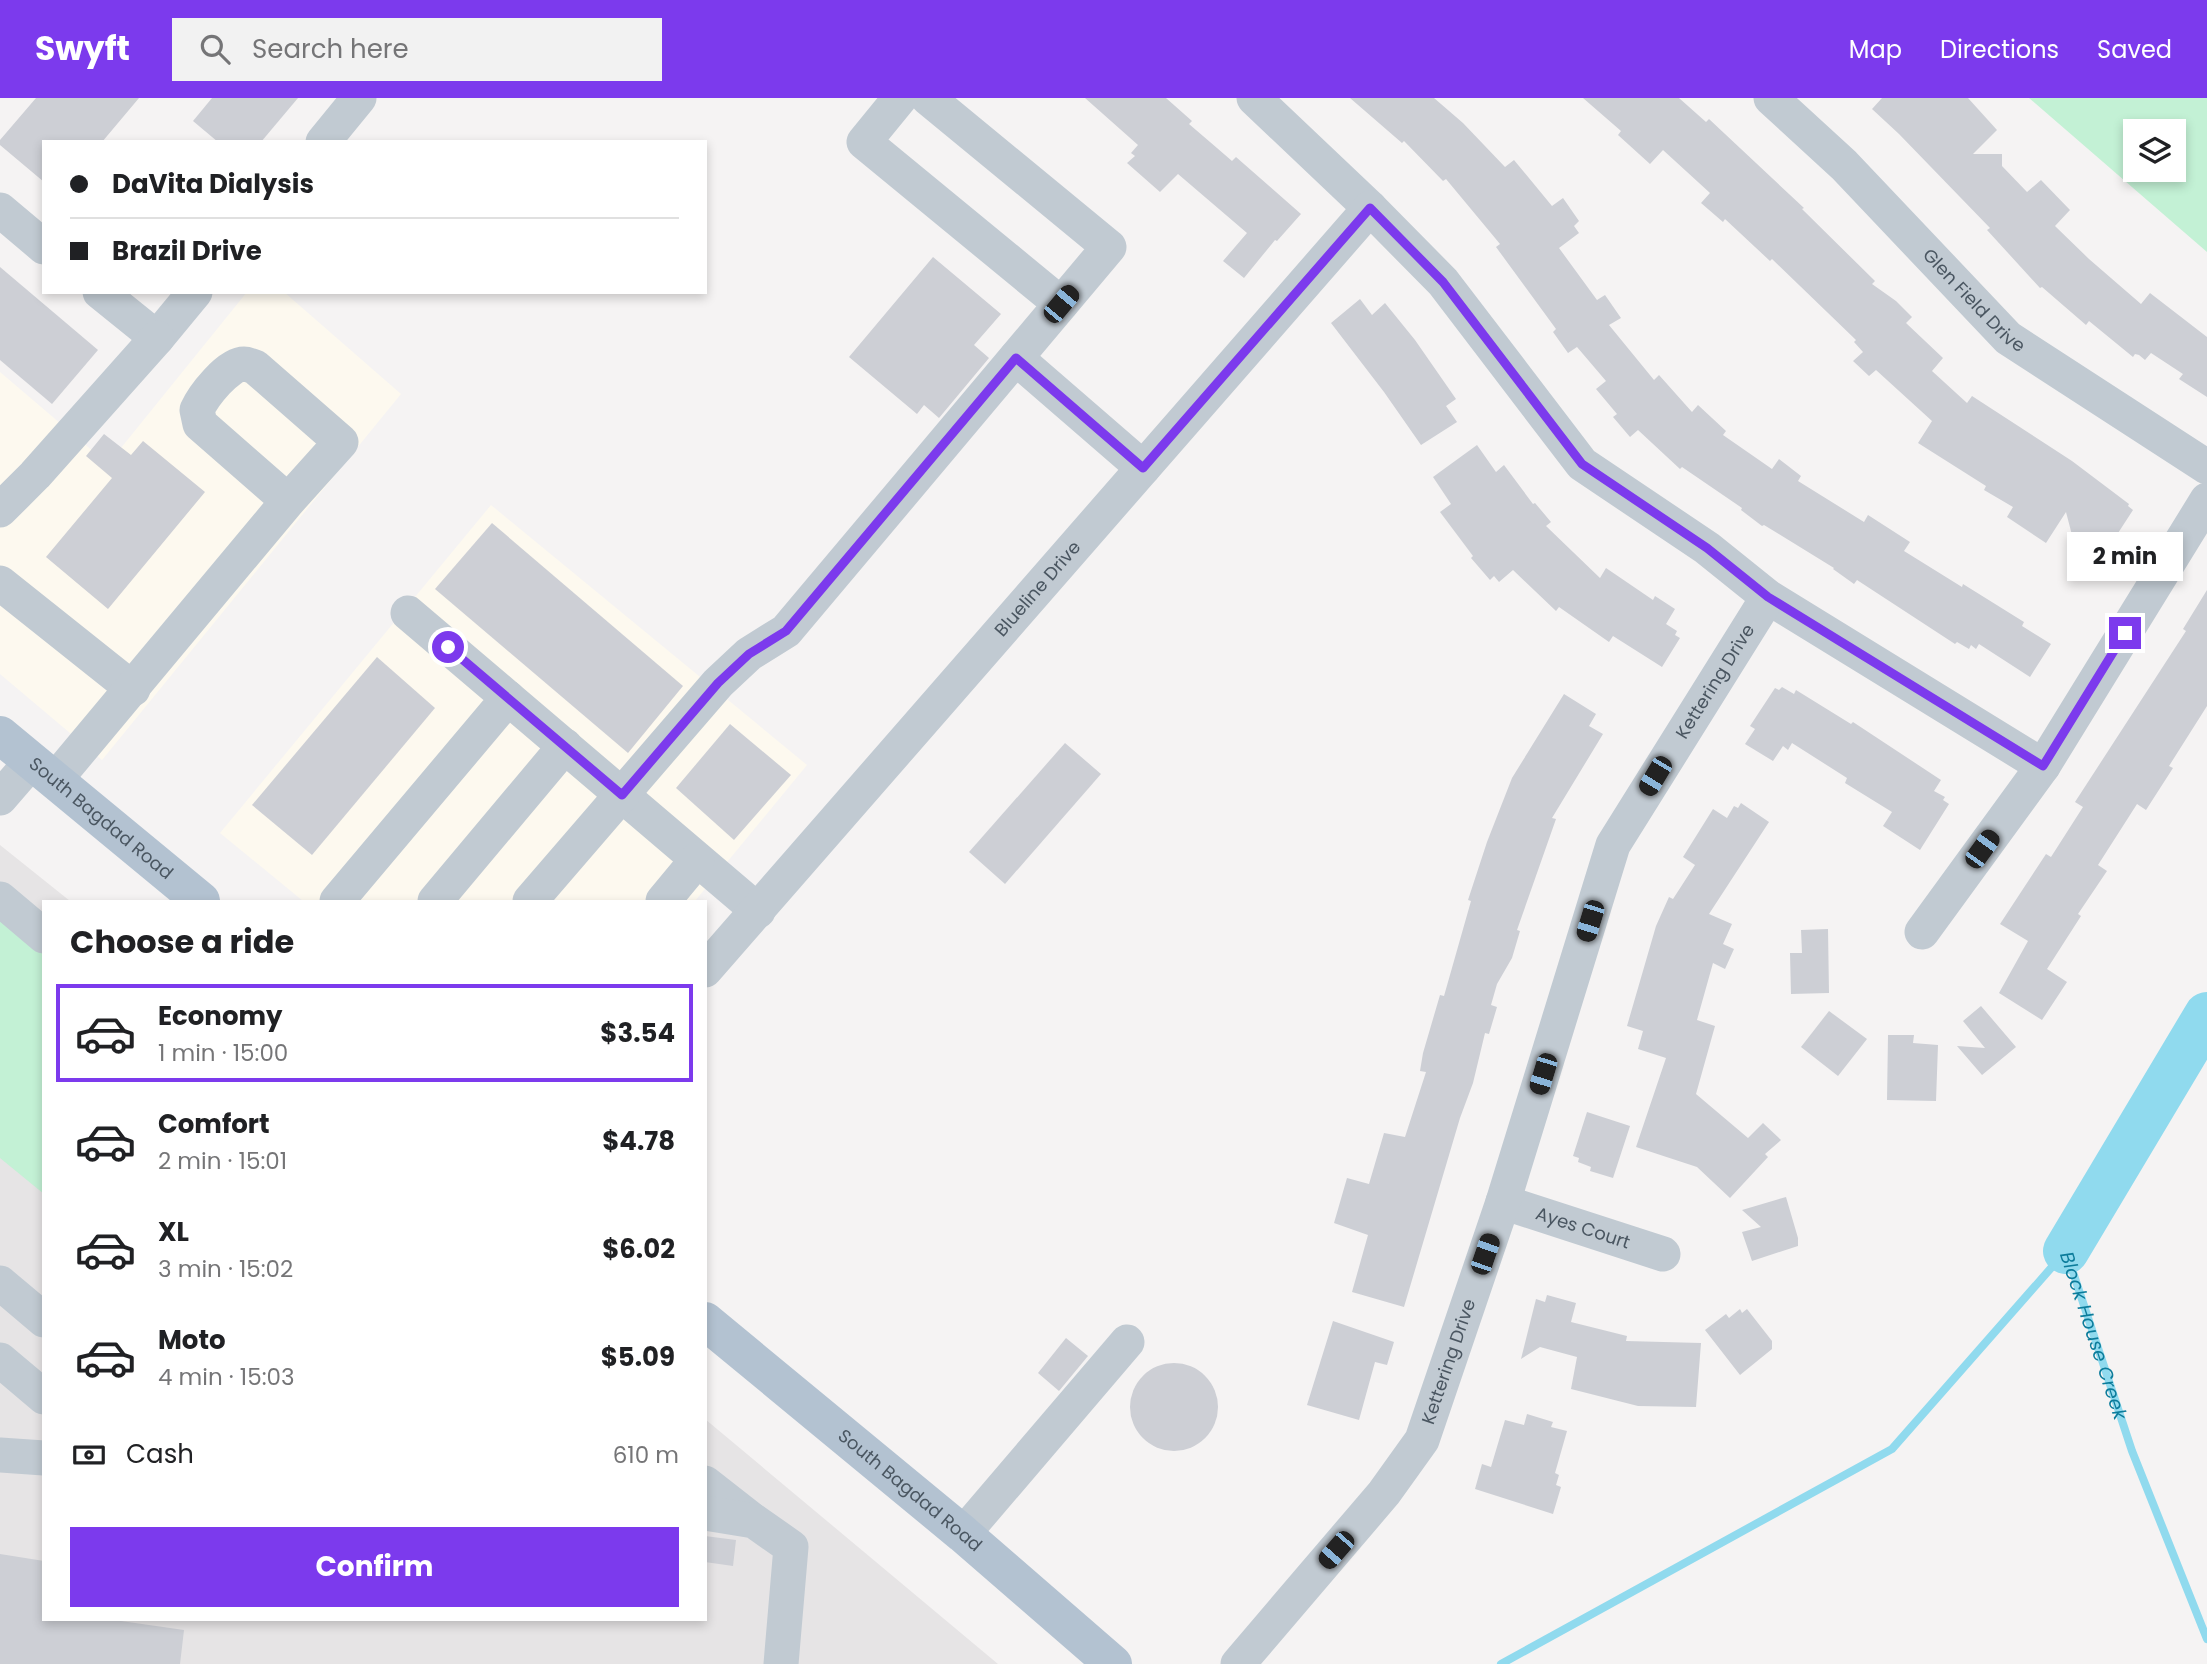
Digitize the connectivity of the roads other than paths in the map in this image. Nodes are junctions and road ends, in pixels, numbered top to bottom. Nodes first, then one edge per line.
1 (359, 98) edge
2 (900, 98) edge
3 (928, 98) edge
4 (1254, 98) edge
5 (1771, 98) edge
6 (325, 140) edge
7 (1370, 208) junction
8 (0, 210) edge
9 (42, 245) edge
10 (102, 294) edge
11 (193, 294) edge
12 (1061, 304) junction
13 (157, 338) junction
14 (1016, 358) junction
15 (2207, 467) edge
16 (1143, 468) junction
17 (2207, 500) edge
18 (288, 501) dead end
19 (0, 510) edge
20 (0, 583) edge
21 (1768, 597) junction
22 (408, 613) dead end
23 (133, 689) junction
24 (509, 698) junction
25 (0, 735) edge
26 (565, 746) junction
27 (2043, 766) junction
28 (44, 771) junction
29 (622, 795) junction
30 (0, 798) edge
31 (697, 860) junction
32 (354, 895) edge
33 (0, 899) edge
34 (200, 900) edge
35 (436, 900) edge
36 (531, 900) edge
37 (664, 900) edge
38 (758, 911) junction
39 (1922, 932) dead end
40 (42, 934) edge
41 (707, 968) edge
42 (1503, 1202) junction
43 (1663, 1254) dead end
44 (0, 1283) edge
45 (42, 1318) edge
46 (707, 1323) edge
47 (1127, 1342) dead end
48 (0, 1360) edge
49 (42, 1395) edge
50 (0, 1455) edge
51 (42, 1458) edge
52 (707, 1485) edge
53 (707, 1513) edge
54 (754, 1521) junction
55 (963, 1534) junction
56 (781, 1664) edge
57 (1113, 1664) edge
58 (1238, 1664) edge

1 - 6 street
2 - 12 street
3 - 12 street
4 - 7 street
5 - 15 street, Glen Field Drive
7 - 16 street, Blueline Drive
7 - 21 street
8 - 9 street
10 - 13 street
11 - 13 street
12 - 14 street
13 - 19 street
14 - 16 street
14 - 29 street
16 - 38 street, Blueline Drive
17 - 27 street
18 - 23 street
20 - 23 street
21 - 27 street
21 - 42 street, Kettering Drive
22 - 24 street
23 - 28 street
24 - 26 street
24 - 32 street
25 - 28 main road, South Bagdad Road
26 - 29 street
26 - 35 street
27 - 39 street
28 - 30 street
28 - 34 main road, South Bagdad Road
29 - 31 street
29 - 36 street
31 - 37 street
31 - 38 street
33 - 40 street
38 - 41 street, Blueline Drive
42 - 43 street, Ayes Court
42 - 58 street, Kettering Drive
44 - 45 street
46 - 55 main road, South Bagdad Road
47 - 55 street
48 - 49 street
50 - 51 street
52 - 54 street
53 - 54 street
54 - 56 street
55 - 57 main road, South Bagdad Road

